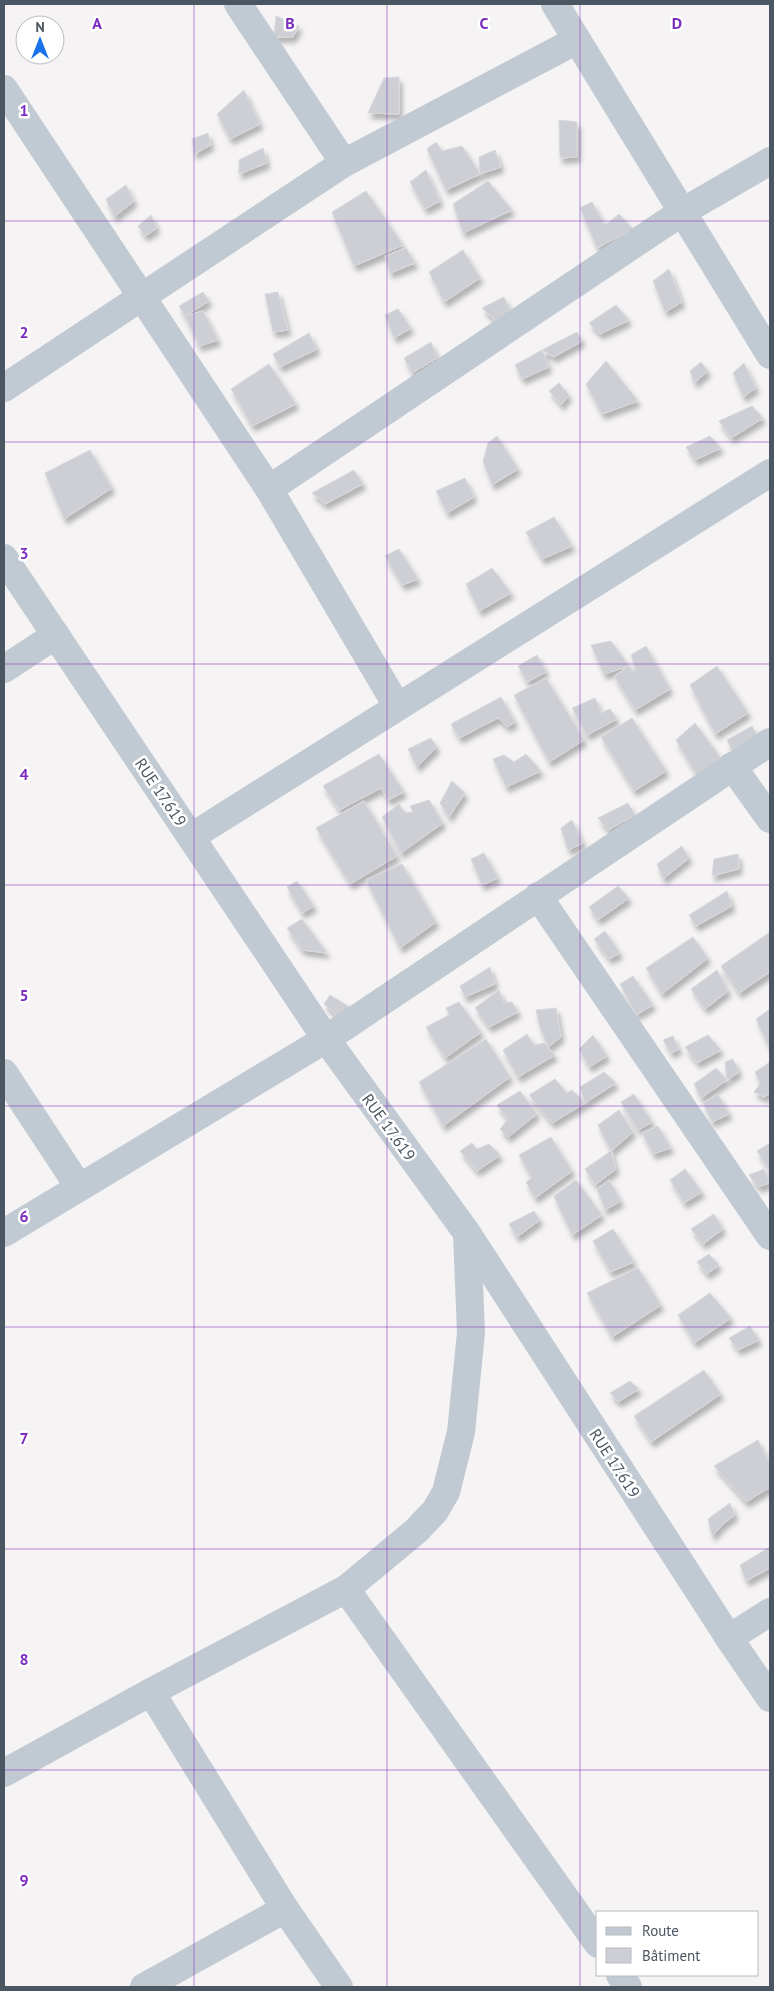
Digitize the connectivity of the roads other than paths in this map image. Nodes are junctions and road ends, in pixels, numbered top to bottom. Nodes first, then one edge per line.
1 (238, 4) edge
2 (555, 4) edge
3 (577, 40) junction
4 (4, 89) edge
5 (770, 161) edge
6 (344, 164) junction
7 (682, 212) junction
8 (142, 296) junction
9 (770, 355) edge
10 (4, 388) edge
11 (770, 473) edge
12 (269, 489) junction
13 (4, 558) edge
14 (56, 635) junction
15 (4, 669) edge
16 (397, 706) junction
17 (770, 742) edge
18 (732, 766) junction
19 (770, 819) edge
20 (190, 837) junction
21 (538, 896) junction
22 (326, 1039) junction
23 (4, 1073) edge
24 (79, 1187) junction
25 (4, 1233) edge
26 (467, 1233) junction
27 (770, 1236) edge
28 (346, 1589) junction
29 (770, 1612) edge
30 (729, 1638) junction
31 (151, 1692) junction
32 (770, 1698) edge
33 (4, 1773) edge
34 (285, 1909) junction
35 (596, 1941) edge
36 (144, 1987) edge
37 (339, 1987) edge

1 - 6 street
2 - 3 street
3 - 6 street
3 - 7 street
4 - 8 street
5 - 7 street
6 - 8 street
7 - 9 street
7 - 12 street
8 - 10 street
8 - 12 street
11 - 16 street
12 - 16 street
13 - 14 street, RUE 17.619
14 - 15 street
14 - 20 street, RUE 17.619
16 - 20 street
17 - 18 street
18 - 19 street
18 - 21 street
20 - 22 street, RUE 17.619
21 - 22 street
21 - 27 street
22 - 24 street
22 - 26 street, RUE 17.619
23 - 24 street
24 - 25 street
26 - 28 street
26 - 30 street, RUE 17.619
28 - 31 street
28 - 35 street
29 - 30 street
30 - 32 street, RUE 17.619
31 - 33 street
31 - 34 street
34 - 36 street
34 - 37 street

